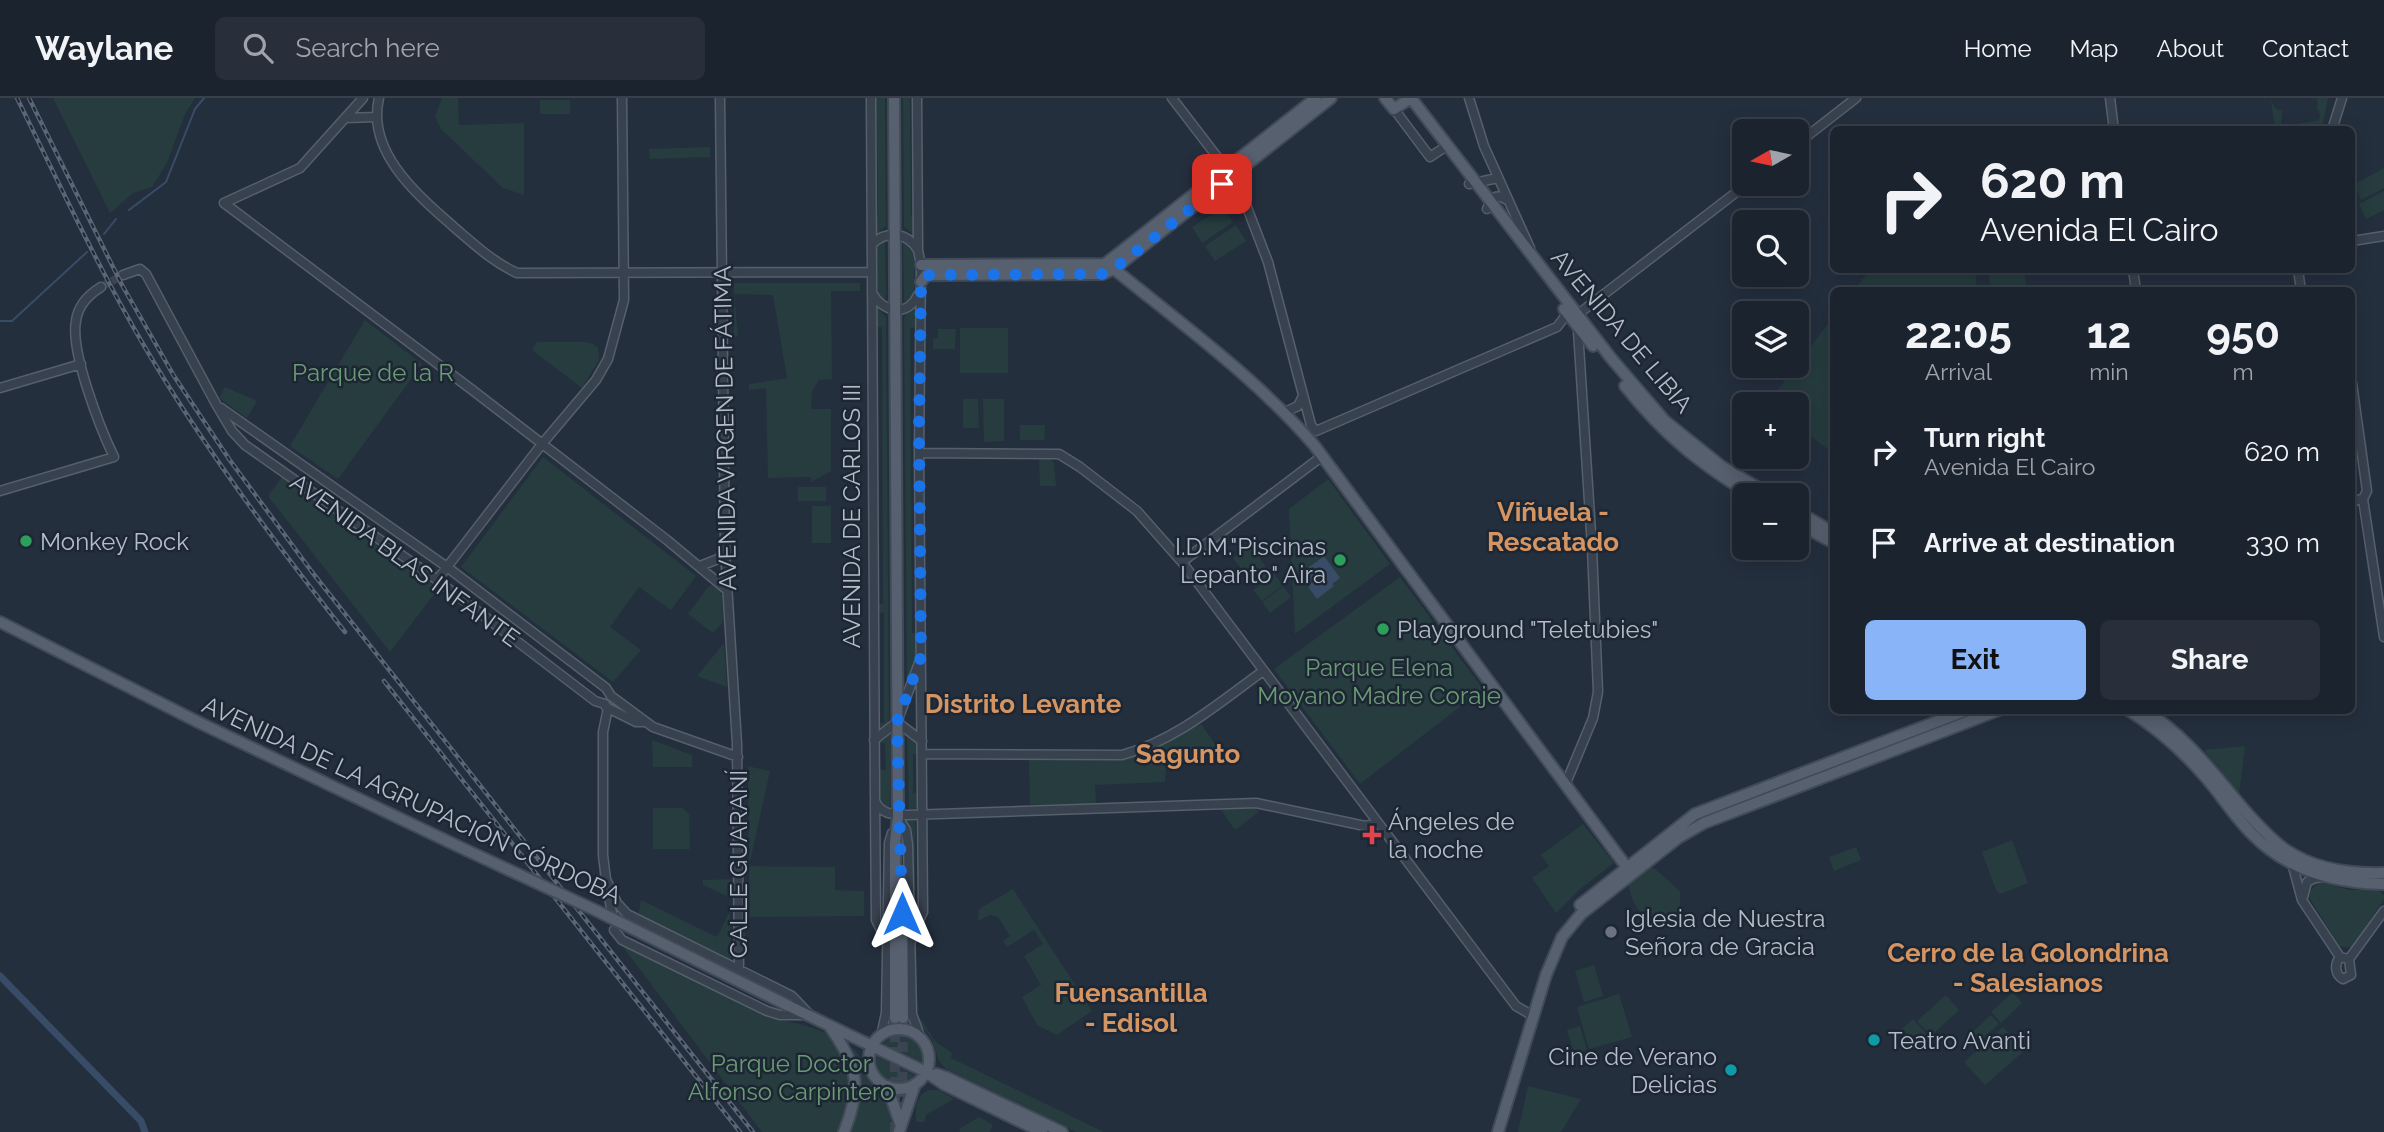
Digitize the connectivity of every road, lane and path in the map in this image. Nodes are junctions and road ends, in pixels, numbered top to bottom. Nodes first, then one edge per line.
1 (363, 98) edge
2 (379, 98) edge
3 (622, 98) edge
4 (720, 98) edge
5 (871, 98) edge
6 (894, 98) edge
7 (917, 98) edge
8 (1172, 98) edge
9 (1316, 98) edge
10 (1331, 98) edge
11 (1385, 98) edge
12 (1469, 98) edge
13 (1856, 98) edge
14 (2110, 98) edge
15 (2342, 98) edge
16 (1408, 99) edge
17 (1394, 109) junction
18 (376, 117) junction
19 (345, 118) junction
20 (2114, 126) edge
21 (2333, 126) edge
22 (1810, 134) edge
23 (1442, 149) junction
24 (1229, 172) junction
25 (1496, 179) junction
26 (1472, 184) junction
27 (1732, 194) edge
28 (1510, 202) junction
29 (1487, 203) junction
30 (895, 234) junction
31 (2384, 236) edge
32 (2355, 241) edge
33 (872, 244) junction
34 (918, 250) junction
35 (1536, 261) junction
36 (921, 265) junction
37 (1110, 266) junction
38 (871, 272) junction
39 (624, 273) junction
40 (723, 273) junction
41 (123, 275) tunnel mouth
42 (101, 287) tunnel mouth
43 (920, 287) junction
44 (871, 291) junction
45 (895, 310) junction
46 (1572, 312) junction
47 (1557, 327) junction
48 (1578, 328) junction
49 (81, 364) junction
50 (0, 388) edge
51 (1304, 393) junction
52 (216, 404) junction
53 (2355, 405) edge
54 (1285, 412) junction
55 (1316, 431) junction
56 (542, 444) junction
57 (1314, 445) junction
58 (919, 453) junction
59 (1321, 457) junction
60 (1750, 483) edge
61 (1732, 484) edge
62 (0, 491) edge
63 (2363, 499) junction
64 (2355, 500) edge
65 (1809, 518) edge
66 (1809, 529) edge
67 (1830, 531) edge
68 (1830, 541) edge
69 (725, 551) junction
70 (1182, 562) junction
71 (700, 566) junction
72 (447, 567) junction
73 (438, 580) junction
74 (727, 590) junction
75 (0, 622) edge
76 (2384, 637) edge
77 (921, 657) junction
78 (1264, 671) junction
79 (614, 698) junction
80 (609, 707) junction
81 (1957, 714) edge
82 (1989, 714) edge
83 (2134, 714) edge
84 (2157, 715) edge
85 (645, 722) junction
86 (897, 722) junction
87 (874, 740) junction
88 (922, 741) junction
89 (922, 754) junction
90 (738, 757) junction
91 (1566, 783) junction
92 (875, 800) junction
93 (921, 814) junction
94 (898, 816) junction
95 (1378, 823) junction
96 (2286, 851) junction
97 (2293, 864) junction
98 (1629, 870) junction
99 (2384, 873) edge
100 (605, 877) junction
101 (2323, 877) junction
102 (2384, 884) edge
103 (2302, 900) junction
104 (2384, 911) edge
105 (612, 914) dead end
106 (614, 930) dead end
107 (887, 943) junction
108 (910, 945) junction
109 (739, 971) junction
110 (1530, 1015) junction
111 (810, 1016) junction
112 (899, 1018) tunnel mouth
113 (828, 1025) junction
114 (881, 1036) junction
115 (921, 1039) junction
116 (872, 1046) junction
117 (926, 1072) junction
118 (915, 1084) junction
119 (887, 1086) junction
120 (900, 1128) edge
121 (845, 1132) edge
122 (1042, 1132) edge
123 (1062, 1132) edge
124 (1491, 1132) edge
125 (1498, 1132) edge

1 - 19 street
2 - 18 street
3 - 39 street
4 - 40 street, AVENIDA VIRGEN DE FÁTIMA
5 - 33 street, AVENIDA DE CARLOS III
6 - 30 main road, AVENIDA DE CARLOS III
7 - 34 street, AVENIDA DE CARLOS III
8 - 24 street
9 - 24 main road
10 - 24 main road
11 - 17 main road
12 - 25 street
13 - 22 street
14 - 20 street
15 - 21 street
16 - 17 main road
16 - 23 main road, AVENIDA DE LIBIA
16 - 26 main road, AVENIDA DE LIBIA
17 - 23 street
18 - 19 street
18 - 39 street
19 - 56 street
23 - 26 main road, AVENIDA DE LIBIA
24 - 37 main road
24 - 51 street
25 - 26 street
25 - 28 street
25 - 29 street
26 - 29 main road, AVENIDA DE LIBIA
27 - 46 street
28 - 29 street
28 - 35 street
29 - 35 main road, AVENIDA DE LIBIA
29 - 46 main road, AVENIDA DE LIBIA
30 - 33 street
30 - 34 street
30 - 45 main road, AVENIDA DE CARLOS III
31 - 32 street
33 - 38 street, AVENIDA DE CARLOS III
34 - 36 street, AVENIDA DE CARLOS III
35 - 46 main road, AVENIDA DE LIBIA
36 - 37 main road
36 - 43 street, AVENIDA DE CARLOS III
37 - 43 main road
37 - 54 main road
38 - 40 street
38 - 44 street, AVENIDA DE CARLOS III
39 - 40 street
39 - 56 street
40 - 69 street, AVENIDA VIRGEN DE FÁTIMA
41 - 52 street, AVENIDA BLAS INFANTE
42 - 49 street
43 - 45 street
43 - 58 street, AVENIDA DE CARLOS III
44 - 45 street
44 - 87 street, AVENIDA DE CARLOS III
45 - 86 main road, AVENIDA DE CARLOS III
46 - 47 street
46 - 48 main road, AVENIDA DE LIBIA
46 - 60 main road, AVENIDA DE LIBIA
47 - 48 street
47 - 55 street
48 - 61 main road, AVENIDA DE LIBIA
48 - 91 street
49 - 50 street
49 - 62 street
51 - 54 street
51 - 55 street
52 - 72 street, AVENIDA BLAS INFANTE
52 - 73 street, AVENIDA BLAS INFANTE
53 - 63 street
54 - 57 main road
55 - 57 street
56 - 71 street
56 - 72 street
57 - 59 main road
58 - 70 street
58 - 77 street, AVENIDA DE CARLOS III
59 - 70 street
59 - 91 main road
63 - 64 street
63 - 76 street
65 - 67 main road
66 - 68 main road
69 - 71 street
69 - 74 street, AVENIDA VIRGEN DE FÁTIMA
70 - 78 street
71 - 74 street
72 - 73 street
72 - 79 street, AVENIDA BLAS INFANTE
73 - 80 street, AVENIDA BLAS INFANTE
74 - 90 street, AVENIDA VIRGEN DE FÁTIMA
75 - 111 main road, AVENIDA DE LA AGRUPACIÓN CÓRDOBA, bridge
77 - 86 street, AVENIDA DE CARLOS III
77 - 88 street, AVENIDA DE CARLOS III
78 - 89 street
78 - 95 street
79 - 80 street
79 - 85 street, AVENIDA BLAS INFANTE
80 - 85 street, AVENIDA BLAS INFANTE
80 - 100 street
81 - 98 main road
82 - 98 main road
83 - 97 main road
84 - 96 main road
85 - 90 street, AVENIDA BLAS INFANTE
86 - 87 street
86 - 88 street
86 - 94 main road, AVENIDA DE CARLOS III
87 - 92 street, AVENIDA DE CARLOS III
88 - 89 street, AVENIDA DE CARLOS III
89 - 93 street, AVENIDA DE CARLOS III
90 - 109 street, CALLE GUARANÍ
91 - 98 main road
92 - 94 street
92 - 107 street, AVENIDA DE CARLOS III
93 - 94 street
93 - 95 street
93 - 108 street, AVENIDA DE CARLOS III
94 - 107 street, AVENIDA DE CARLOS III
94 - 108 street, AVENIDA DE CARLOS III
94 - 112 main road, AVENIDA DE CARLOS III
95 - 110 street
96 - 97 street
96 - 99 main road
97 - 101 main road
97 - 103 street
98 - 110 main road
98 - 110 main road
100 - 105 street, AVENIDA DE LA AGRUPACIÓN CÓRDOBA
100 - 109 street, AVENIDA DE LA AGRUPACIÓN CÓRDOBA
101 - 102 main road
101 - 103 street
103 - 104 street
106 - 111 street, AVENIDA DE LA AGRUPACIÓN CÓRDOBA
107 - 114 street, AVENIDA DE CARLOS III
108 - 115 street, AVENIDA DE CARLOS III
109 - 111 street, AVENIDA DE LA AGRUPACIÓN CÓRDOBA
110 - 124 main road
110 - 125 main road
111 - 113 main road, AVENIDA DE LA AGRUPACIÓN CÓRDOBA
113 - 116 main road, AVENIDA DE LA AGRUPACIÓN CÓRDOBA
113 - 121 main road
114 - 115 main road
114 - 116 main road
115 - 117 main road
116 - 117 main road, AVENIDA DE LA AGRUPACIÓN CÓRDOBA
116 - 119 main road
117 - 118 main road
117 - 122 main road, AVENIDA DE LA AGRUPACIÓN CÓRDOBA
117 - 123 main road, AVENIDA DE LA AGRUPACIÓN CÓRDOBA
118 - 119 main road
118 - 120 main road
119 - 120 main road

